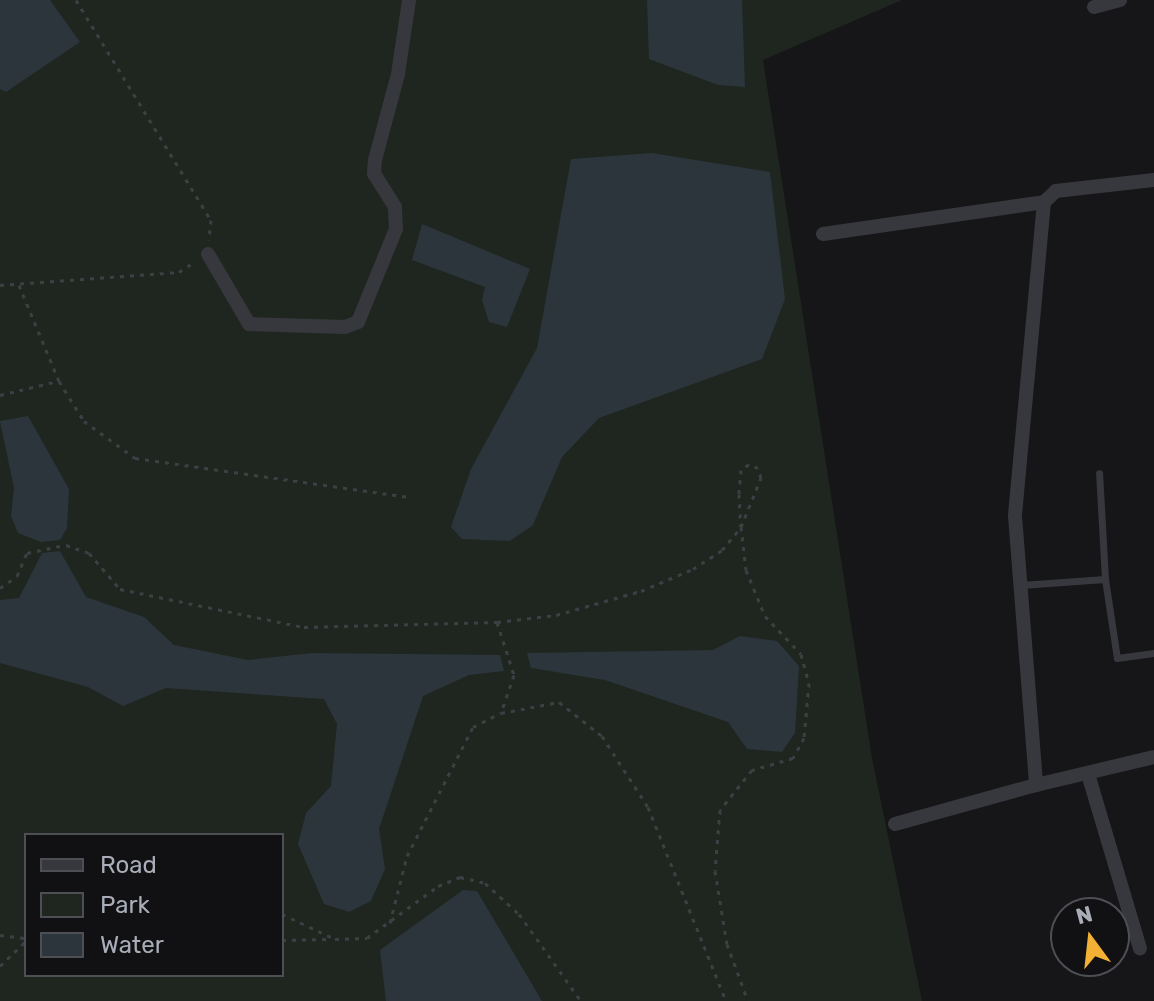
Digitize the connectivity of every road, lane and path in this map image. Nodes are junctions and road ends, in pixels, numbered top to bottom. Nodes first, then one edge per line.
1 (76, 0) edge
2 (409, 0) edge
3 (1120, 0) edge
4 (1094, 7) dead end
5 (1154, 180) edge
6 (1044, 202) junction
7 (823, 234) dead end
8 (208, 254) junction
9 (0, 285) edge
10 (19, 285) junction
11 (59, 381) junction
12 (0, 395) edge
13 (1099, 473) dead end
14 (409, 497) dead end
15 (741, 527) junction
16 (1105, 579) junction
17 (1019, 585) junction
18 (0, 588) edge
19 (497, 622) junction
20 (1154, 653) edge
21 (501, 713) junction
22 (1154, 757) edge
23 (1088, 774) junction
24 (1036, 785) junction
25 (895, 824) dead end
26 (284, 915) edge
27 (390, 923) junction
28 (0, 935) edge
29 (24, 939) edge
30 (335, 939) junction
31 (284, 940) edge
32 (24, 941) edge
33 (1140, 948) dead end
34 (0, 966) edge
35 (581, 1001) edge
36 (726, 1001) edge
37 (748, 1001) edge

1 - 8 path
2 - 8 street
3 - 4 street
5 - 6 street
6 - 7 street
6 - 17 street
8 - 10 path
9 - 10 path
10 - 11 path
11 - 12 path
11 - 14 path
13 - 16 lane
15 - 15 path
15 - 19 path
15 - 37 path
16 - 17 lane
16 - 20 lane
17 - 24 street
18 - 19 path
19 - 21 path
21 - 27 path
21 - 36 path
22 - 23 street
23 - 24 street
23 - 33 street
24 - 25 street
26 - 30 path
27 - 30 path
27 - 35 path
28 - 29 path
30 - 31 path
32 - 34 path

